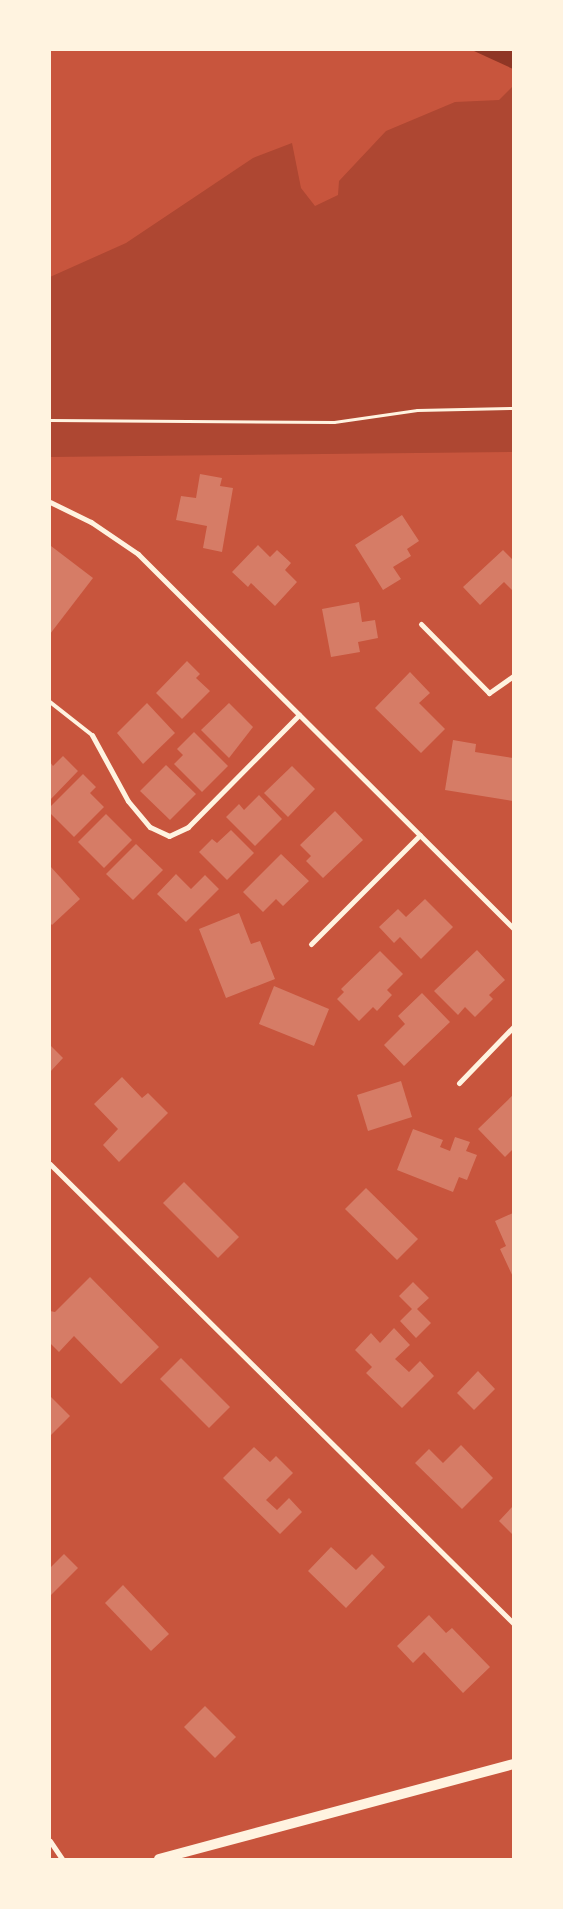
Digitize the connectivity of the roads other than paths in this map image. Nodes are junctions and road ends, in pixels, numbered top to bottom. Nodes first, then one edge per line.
1 (50, 502) edge
2 (421, 624) dead end
3 (513, 676) edge
4 (50, 702) edge
5 (299, 715) junction
6 (92, 735) joint
7 (420, 835) junction
8 (513, 928) edge
9 (312, 944) dead end
10 (513, 1027) edge
11 (459, 1083) dead end
12 (50, 1164) edge
13 (513, 1623) edge
14 (513, 1764) edge
15 (50, 1841) edge
16 (62, 1859) edge
17 (159, 1859) edge

1 - 5 street
2 - 3 street
4 - 6 lane
5 - 6 street
5 - 7 street
7 - 8 street
7 - 9 street
10 - 11 street
12 - 13 street
14 - 17 main road
15 - 16 street

